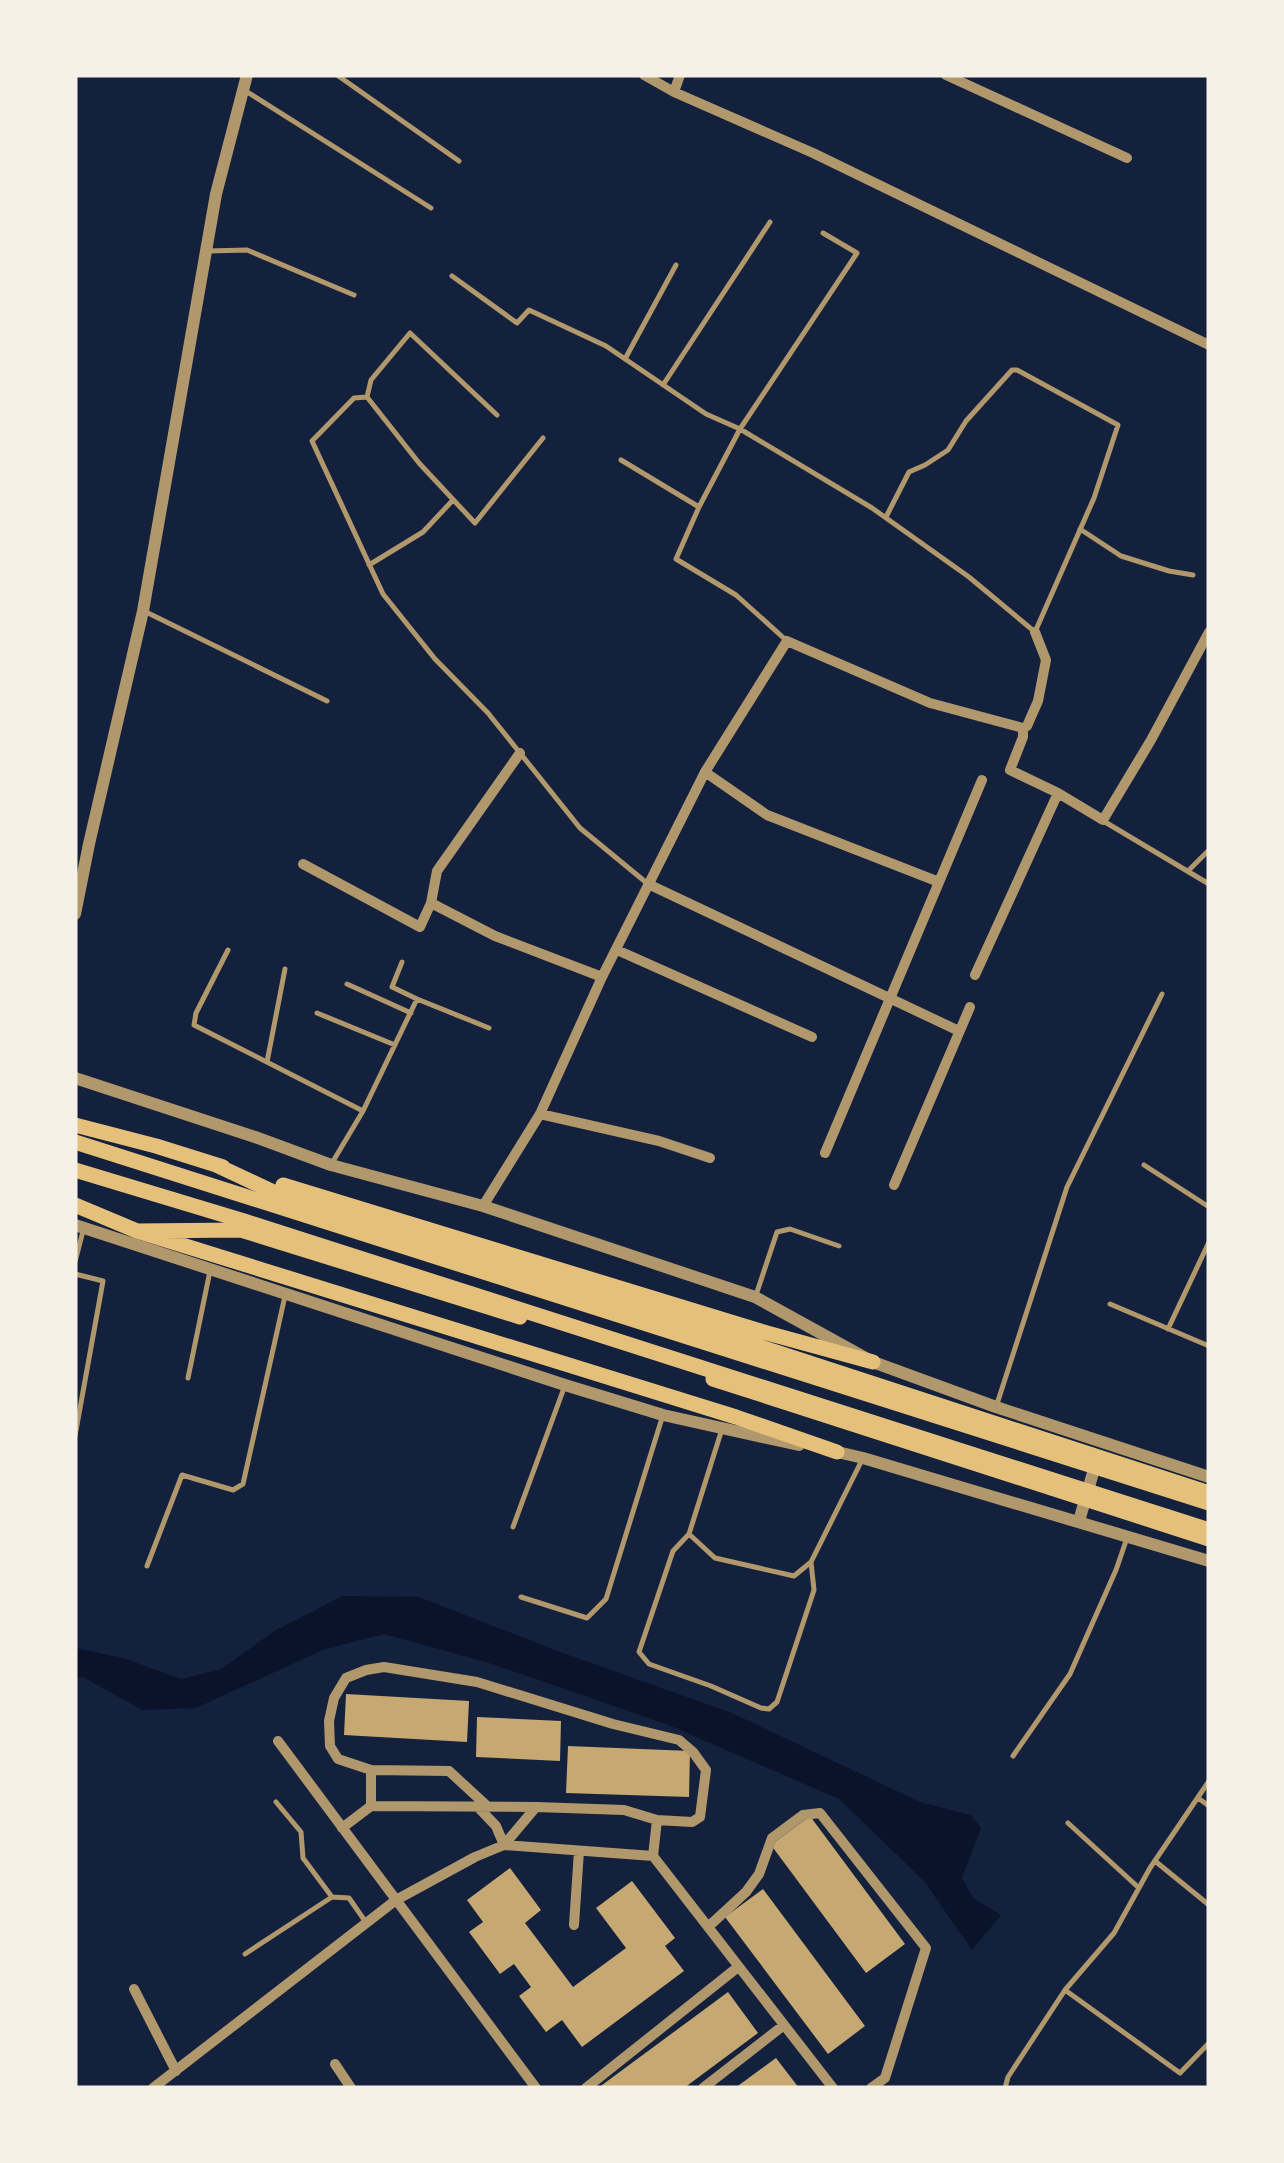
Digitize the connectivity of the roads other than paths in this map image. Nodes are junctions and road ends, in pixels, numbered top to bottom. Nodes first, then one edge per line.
1 (337, 75) edge
2 (644, 75) edge
3 (680, 75) edge
4 (946, 75) edge
5 (245, 82) edge
6 (674, 92) junction
7 (1126, 158) dead end
8 (459, 161) dead end
9 (431, 208) dead end
10 (770, 222) dead end
11 (823, 232) dead end
12 (205, 251) junction
13 (676, 266) dead end
14 (452, 276) dead end
15 (354, 295) dead end
16 (1208, 343) edge
17 (625, 359) junction
18 (663, 384) junction
19 (367, 397) junction
20 (497, 415) dead end
21 (740, 429) junction
22 (543, 438) dead end
23 (621, 460) dead end
24 (454, 499) junction
25 (699, 507) junction
26 (886, 517) junction
27 (1080, 529) junction
28 (369, 565) junction
29 (1193, 576) dead end
30 (143, 611) junction
31 (1035, 632) junction
32 (1209, 632) edge
33 (787, 641) junction
34 (327, 701) dead end
35 (1023, 728) junction
36 (520, 754) junction
37 (705, 772) junction
38 (982, 780) dead end
39 (1058, 793) junction
40 (1103, 820) junction
41 (1209, 850) edge
42 (302, 864) dead end
43 (1188, 871) junction
44 (939, 882) junction
45 (648, 884) junction
46 (1209, 884) edge
47 (431, 902) junction
48 (75, 914) edge
49 (228, 950) dead end
50 (617, 950) junction
51 (402, 962) dead end
52 (286, 969) dead end
53 (976, 974) dead end
54 (602, 977) junction
55 (347, 984) dead end
56 (1162, 994) dead end
57 (890, 998) junction
58 (417, 999) junction
59 (970, 1007) dead end
60 (317, 1013) dead end
61 (411, 1013) junction
62 (489, 1028) dead end
63 (960, 1032) junction
64 (812, 1037) dead end
65 (395, 1045) junction
66 (267, 1062) junction
67 (75, 1078) edge
68 (363, 1110) junction
69 (540, 1114) junction
70 (76, 1130) edge
71 (824, 1152) dead end
72 (710, 1158) dead end
73 (216, 1164) junction
74 (330, 1165) junction
75 (1144, 1165) dead end
76 (75, 1170) edge
77 (894, 1185) dead end
78 (75, 1205) edge
79 (483, 1206) junction
80 (1209, 1207) edge
81 (80, 1226) edge
82 (137, 1231) junction
83 (1209, 1242) edge
84 (839, 1246) dead end
85 (75, 1262) edge
86 (211, 1268) junction
87 (75, 1274) edge
88 (286, 1293) junction
89 (755, 1298) junction
90 (1110, 1304) dead end
91 (1168, 1329) junction
92 (1209, 1346) edge
93 (873, 1362) junction
94 (188, 1378) dead end
95 (565, 1385) junction
96 (996, 1407) junction
97 (663, 1415) junction
98 (722, 1430) junction
99 (75, 1436) edge
100 (1102, 1442) junction
101 (836, 1452) junction
102 (863, 1458) junction
103 (1209, 1480) edge
104 (1209, 1503) edge
105 (1079, 1521) junction
106 (513, 1527) dead end
107 (1209, 1530) edge
108 (689, 1534) junction
109 (1128, 1536) junction
110 (1209, 1538) edge
111 (1209, 1561) edge
112 (812, 1562) junction
113 (147, 1566) dead end
114 (521, 1597) dead end
115 (278, 1741) dead end
116 (1013, 1756) dead end
117 (372, 1770) junction
118 (1209, 1782) edge
119 (1198, 1798) junction
120 (276, 1802) dead end
121 (371, 1806) junction
122 (482, 1806) junction
123 (1209, 1806) edge
124 (536, 1807) junction
125 (658, 1820) junction
126 (1068, 1823) dead end
127 (342, 1828) junction
128 (504, 1845) junction
129 (578, 1851) junction
130 (653, 1856) junction
131 (1155, 1861) junction
132 (1139, 1888) junction
133 (332, 1897) junction
134 (396, 1900) junction
135 (1209, 1905) edge
136 (367, 1923) junction
137 (574, 1925) dead end
138 (708, 1927) junction
139 (245, 1954) dead end
140 (738, 1966) junction
141 (134, 1989) dead end
142 (1065, 1990) junction
143 (784, 2025) junction
144 (1209, 2042) edge
145 (335, 2064) dead end
146 (174, 2073) junction
147 (153, 2088) edge
148 (182, 2088) edge
149 (351, 2088) edge
150 (536, 2088) edge
151 (586, 2088) edge
152 (703, 2088) edge
153 (833, 2088) edge
154 (871, 2088) edge
155 (1005, 2088) edge

1 - 8 lane
2 - 6 street
3 - 6 street
4 - 7 street
5 - 9 lane
5 - 12 street
6 - 16 street
10 - 18 lane
11 - 21 lane
12 - 15 lane
12 - 30 street
13 - 17 lane
14 - 17 lane
17 - 18 lane
18 - 21 lane
19 - 20 lane
19 - 24 lane
19 - 28 lane
21 - 25 lane
21 - 26 lane
22 - 24 lane
23 - 25 lane
24 - 28 lane
25 - 33 lane
26 - 27 lane
26 - 31 lane
27 - 29 lane
27 - 31 lane
28 - 36 lane
30 - 34 lane
30 - 48 street
31 - 35 street
32 - 40 street
33 - 35 street
33 - 37 street
35 - 39 street
36 - 45 lane
36 - 47 street
37 - 44 street
37 - 45 street
38 - 44 street
39 - 40 street
39 - 53 street
40 - 43 lane
41 - 43 lane
42 - 47 street
43 - 46 lane
44 - 57 street
45 - 50 street
45 - 57 street
47 - 54 street
49 - 66 lane
50 - 54 street
50 - 64 street
51 - 58 lane
52 - 66 lane
54 - 69 street
55 - 61 lane
56 - 96 lane
57 - 63 street
57 - 71 street
58 - 61 lane
58 - 62 lane
59 - 63 street
60 - 65 lane
61 - 65 lane
63 - 77 street
65 - 68 lane
66 - 68 lane
67 - 74 street
68 - 74 lane
69 - 72 street
69 - 79 street
70 - 73 main road
70 - 104 main road
73 - 93 main road
73 - 103 main road
74 - 79 street
75 - 80 lane
76 - 107 main road
78 - 82 main road
79 - 89 street
81 - 85 lane
81 - 86 street
82 - 101 main road
82 - 110 main road
83 - 91 lane
84 - 89 lane
86 - 88 street
86 - 94 lane
87 - 99 lane
88 - 95 street
88 - 113 lane
89 - 93 street
90 - 91 lane
91 - 92 lane
93 - 96 street
95 - 97 street
95 - 106 lane
96 - 100 street
97 - 98 street
97 - 114 lane
98 - 101 street
98 - 108 lane
100 - 103 street
100 - 105 street
101 - 102 street
102 - 105 street
102 - 112 lane
105 - 109 street
108 - 112 lane
108 - 112 lane
109 - 111 street
109 - 116 lane
115 - 127 street
117 - 121 street
117 - 122 street
117 - 125 street
118 - 119 lane
119 - 123 lane
119 - 131 lane
120 - 133 lane
121 - 122 street
121 - 127 street
122 - 124 street
122 - 128 street
124 - 125 street
124 - 128 street
125 - 130 street
126 - 132 lane
127 - 134 street
128 - 129 street
128 - 134 street
129 - 130 street
129 - 137 street
130 - 138 street
131 - 132 lane
131 - 135 lane
132 - 142 lane
133 - 136 lane
133 - 139 lane
134 - 136 street
134 - 150 street
136 - 146 street
138 - 140 street
138 - 154 street
140 - 143 street
140 - 151 street
141 - 146 street
142 - 144 lane
142 - 155 lane
143 - 152 street
143 - 153 street
145 - 149 street
146 - 147 street
146 - 148 street

